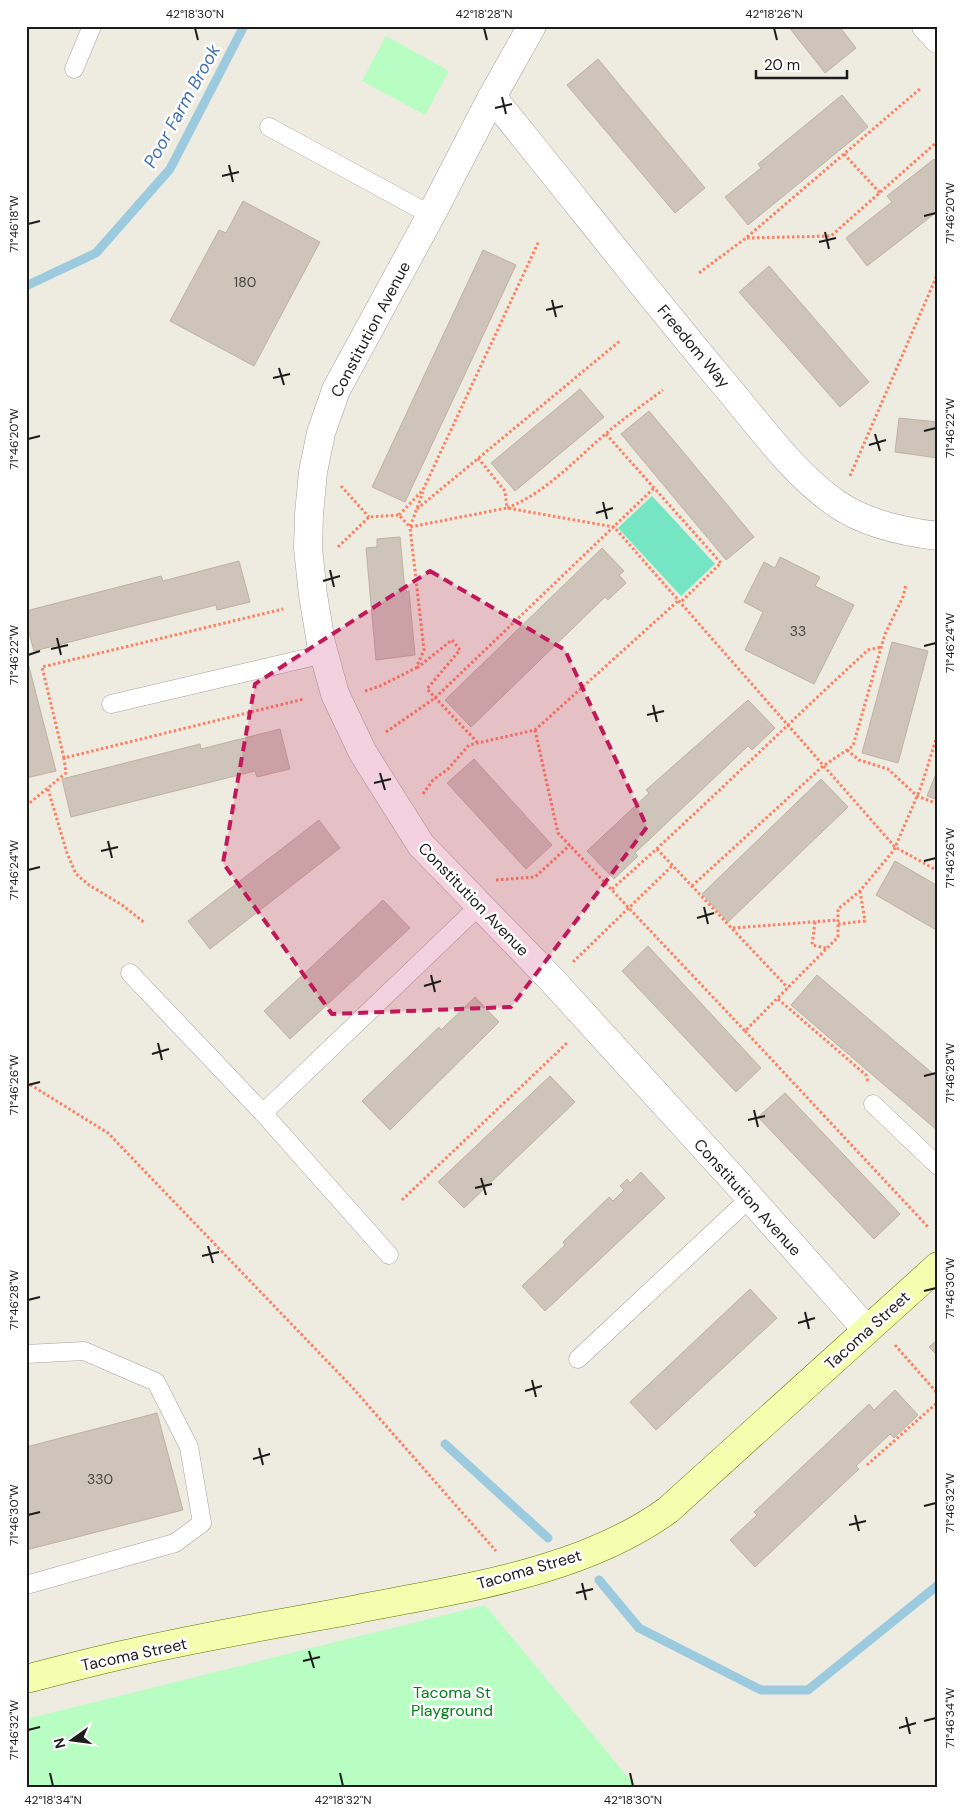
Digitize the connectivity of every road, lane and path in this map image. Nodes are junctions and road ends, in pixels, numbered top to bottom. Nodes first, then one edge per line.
1 (92, 26) edge
2 (532, 26) edge
3 (926, 26) edge
4 (938, 39) edge
5 (74, 69) dead end
6 (921, 88) dead end
7 (492, 97) junction
8 (270, 127) dead end
9 (938, 141) edge
10 (844, 154) junction
11 (880, 193) junction
12 (431, 215) junction
13 (746, 238) junction
14 (540, 241) dead end
15 (699, 273) dead end
16 (938, 273) edge
17 (620, 340) dead end
18 (663, 390) dead end
19 (606, 434) junction
20 (478, 458) junction
21 (341, 486) dead end
22 (654, 488) junction
23 (423, 490) junction
24 (838, 504) junction
25 (507, 508) junction
26 (417, 509) junction
27 (399, 515) junction
28 (369, 517) junction
29 (410, 527) junction
30 (614, 527) junction
31 (938, 536) edge
32 (338, 548) dead end
33 (906, 584) dead end
34 (680, 601) junction
35 (283, 610) dead end
36 (882, 647) junction
37 (324, 654) junction
38 (416, 668) junction
39 (361, 692) dead end
40 (435, 698) junction
41 (304, 699) dead end
42 (111, 704) dead end
43 (787, 724) junction
44 (535, 730) junction
45 (938, 733) edge
46 (381, 735) dead end
47 (478, 743) junction
48 (847, 750) junction
49 (64, 758) junction
50 (823, 766) junction
51 (48, 789) junction
52 (917, 796) junction
53 (419, 798) dead end
54 (938, 804) edge
55 (26, 806) edge
56 (570, 845) junction
57 (895, 847) junction
58 (657, 849) junction
59 (672, 865) junction
60 (938, 871) edge
61 (494, 880) dead end
62 (692, 886) junction
63 (612, 889) junction
64 (860, 891) junction
65 (480, 905) junction
66 (629, 907) junction
67 (815, 922) junction
68 (838, 922) junction
69 (145, 923) dead end
70 (732, 928) junction
71 (826, 949) junction
72 (572, 962) dead end
73 (130, 973) dead end
74 (788, 988) junction
75 (778, 999) junction
76 (745, 1031) junction
77 (567, 1043) dead end
78 (26, 1082) edge
79 (873, 1104) joint
80 (264, 1113) junction
81 (938, 1166) edge
82 (750, 1198) junction
83 (402, 1200) dead end
84 (928, 1228) dead end
85 (389, 1255) dead end
86 (938, 1266) edge
87 (879, 1335) junction
88 (26, 1354) edge
89 (578, 1359) dead end
90 (938, 1394) edge
91 (938, 1402) edge
92 (867, 1466) dead end
93 (516, 1575) junction
94 (26, 1585) edge
95 (26, 1679) edge

1 - 5 lane
2 - 7 street, Constitution Avenue
3 - 4 street
6 - 10 path
7 - 12 street, Constitution Avenue
7 - 24 street, Freedom Way
8 - 12 lane
9 - 11 path
10 - 11 path
10 - 13 path
11 - 13 path
12 - 37 street, Constitution Avenue
13 - 15 path
14 - 23 path
16 - 24 path
17 - 20 path
18 - 19 path
19 - 22 path
19 - 25 path
20 - 25 path
20 - 26 path
21 - 28 path
22 - 30 path
22 - 34 path
23 - 26 path
23 - 27 path
24 - 31 street, Freedom Way
25 - 29 path
25 - 30 path
26 - 29 path
27 - 28 path
27 - 29 path
28 - 32 path
29 - 38 path
30 - 34 path
30 - 40 path
33 - 36 path
34 - 43 path
34 - 44 path
35 - 49 path
36 - 43 path
36 - 48 path
37 - 42 lane
37 - 65 street, Constitution Avenue
38 - 39 path
38 - 40 path
40 - 46 path
40 - 47 path
41 - 49 path
43 - 50 path
43 - 58 path
44 - 47 path
44 - 56 path
45 - 52 path
47 - 53 path
48 - 50 path
48 - 52 path
49 - 51 path
50 - 57 path
50 - 62 path
51 - 55 path
51 - 69 path
52 - 54 path
52 - 57 path
56 - 61 path
56 - 63 path
57 - 60 path
57 - 64 path
58 - 59 path
58 - 63 path
59 - 62 path
59 - 66 path
62 - 70 path
63 - 66 path
64 - 68 path
64 - 68 path
65 - 80 lane
65 - 82 street, Constitution Avenue
66 - 72 path
66 - 76 path
67 - 68 path
67 - 70 path
67 - 71 path
68 - 71 path
70 - 74 path
71 - 74 path
73 - 80 lane
74 - 75 path
75 - 76 path
75 - 79 path
76 - 84 path
77 - 83 path
78 - 93 path
79 - 81 lane
80 - 85 lane
82 - 87 street, Constitution Avenue
82 - 89 lane
86 - 87 street, Tacoma Street
87 - 90 path
87 - 93 street, Tacoma Street
88 - 94 lane
91 - 92 path
93 - 95 street, Tacoma Street

